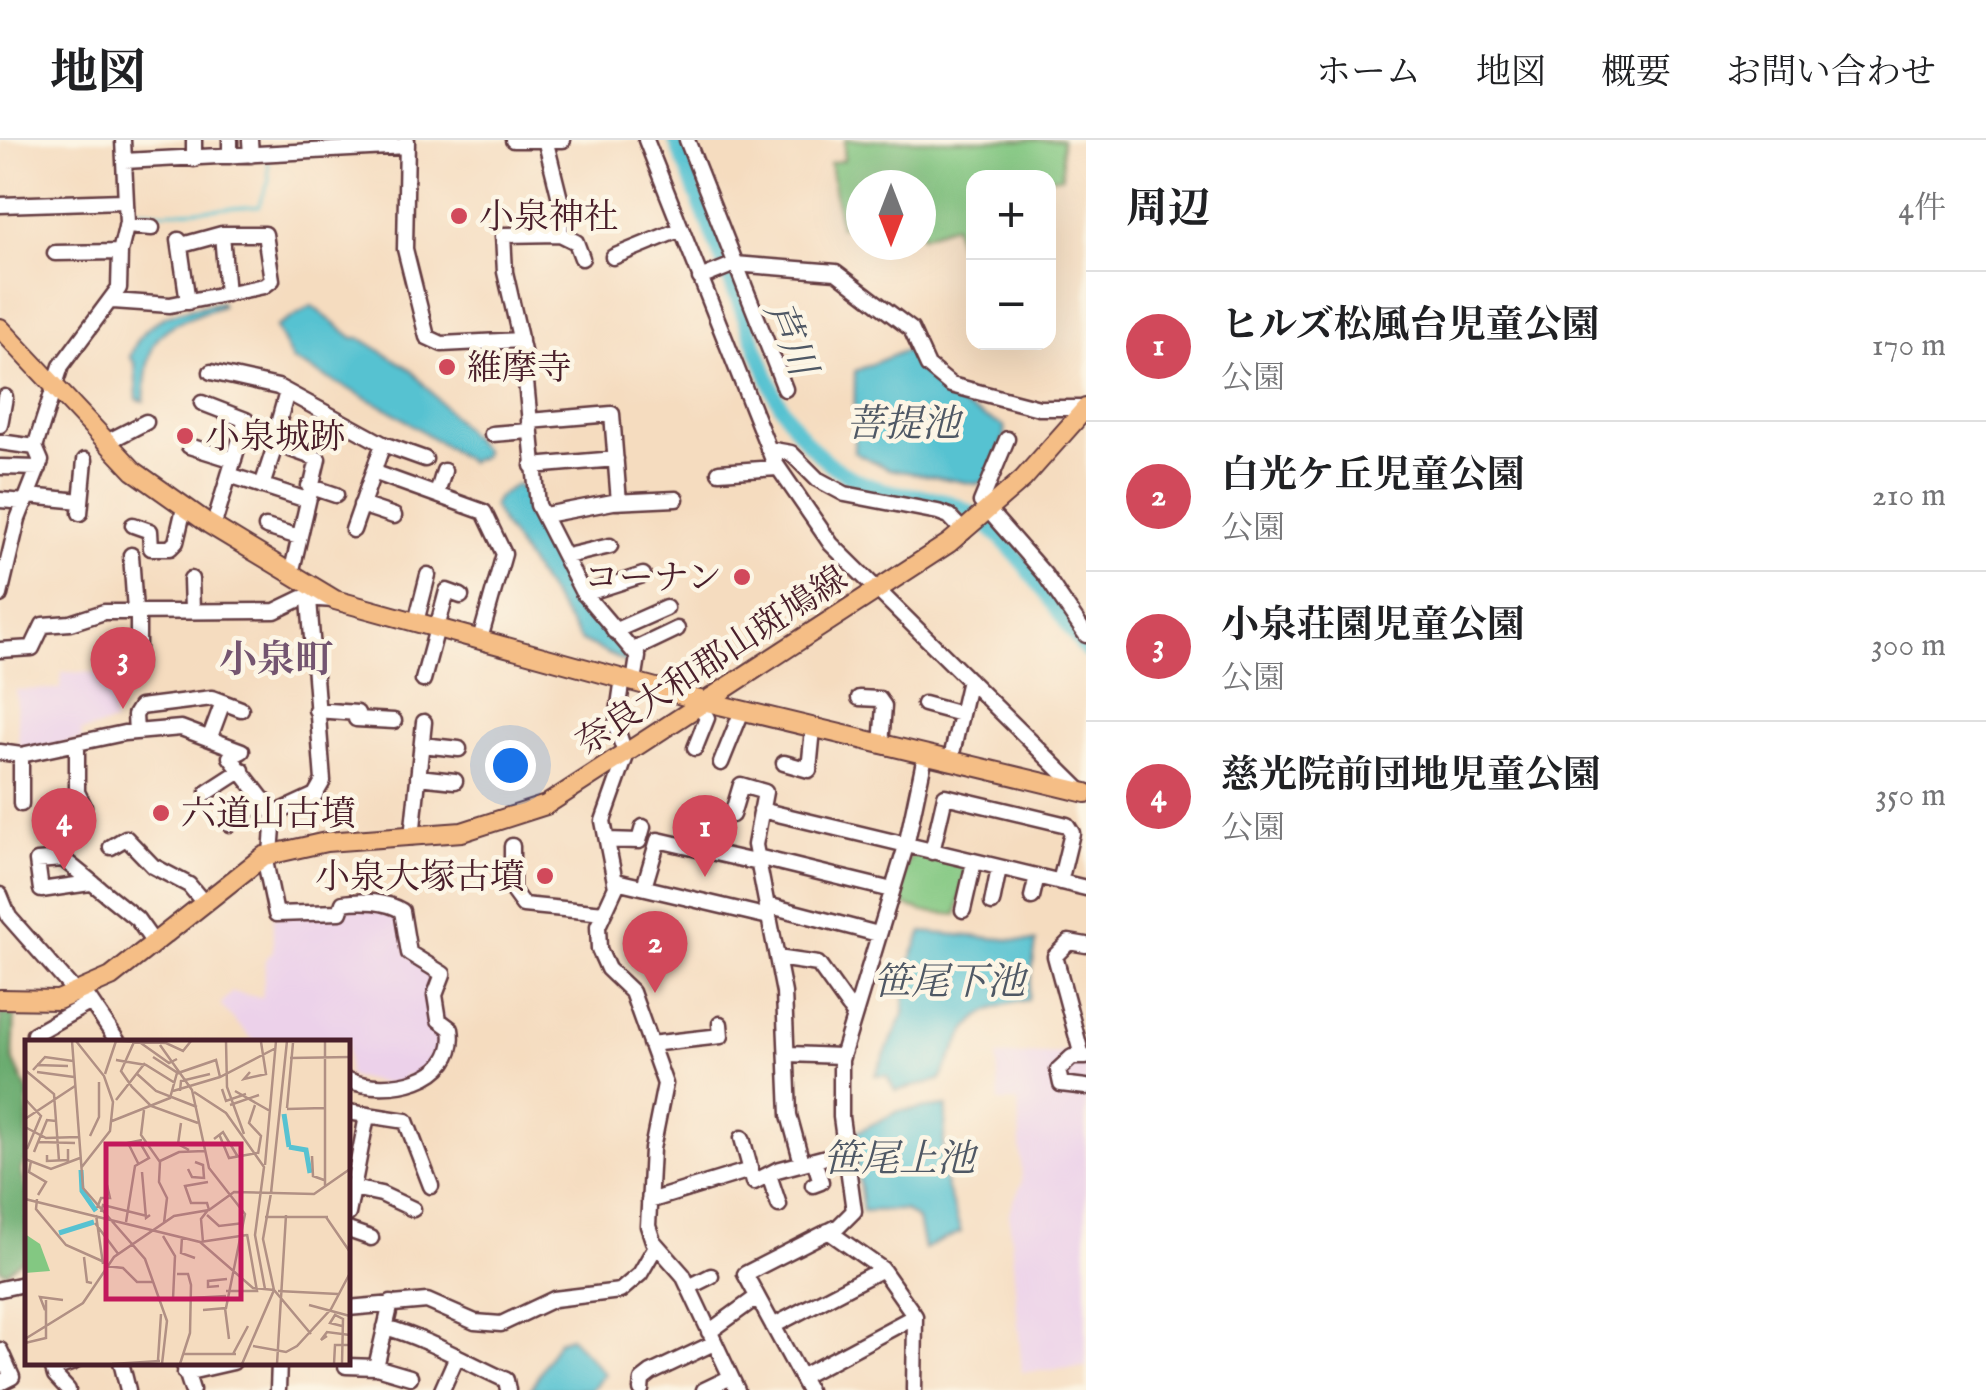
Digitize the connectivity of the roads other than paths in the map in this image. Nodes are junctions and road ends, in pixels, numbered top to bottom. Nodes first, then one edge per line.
1 (124, 140) edge
2 (194, 140) edge
3 (230, 140) edge
4 (513, 140) edge
5 (563, 140) edge
6 (665, 140) edge
7 (686, 140) edge
8 (546, 142) junction
9 (407, 143) edge
10 (647, 143) edge
11 (270, 146) edge
12 (251, 148) edge
13 (230, 156) junction
14 (194, 158) junction
15 (124, 162) junction
16 (124, 201) junction
17 (0, 205) edge
18 (126, 226) junction
19 (152, 228) dead end
20 (681, 230) junction
21 (222, 234) junction
22 (560, 234) junction
23 (120, 252) junction
24 (54, 253) dead end
25 (613, 256) dead end
26 (582, 258) dead end
27 (735, 264) junction
28 (700, 278) junction
29 (227, 294) junction
30 (113, 300) junction
31 (188, 302) junction
32 (0, 328) edge
33 (521, 340) junction
34 (212, 372) dead end
35 (54, 385) junction
36 (786, 389) dead end
37 (287, 392) junction
38 (4, 397) dead end
39 (202, 403) dead end
40 (1086, 408) edge
41 (146, 422) dead end
42 (0, 425) edge
43 (529, 426) junction
44 (243, 432) junction
45 (492, 434) dead end
46 (1008, 439) dead end
47 (0, 442) edge
48 (105, 443) junction
49 (274, 443) junction
50 (383, 444) junction
51 (189, 446) dead end
52 (35, 447) junction
53 (768, 449) junction
54 (426, 459) dead end
55 (616, 459) junction
56 (84, 460) dead end
57 (532, 466) junction
58 (0, 467) edge
59 (39, 468) junction
60 (232, 468) junction
61 (778, 468) junction
62 (444, 470) dead end
63 (372, 472) junction
64 (718, 472) dead end
65 (262, 486) junction
66 (308, 493) junction
67 (437, 494) junction
68 (336, 495) dead end
69 (27, 499) junction
70 (0, 500) edge
71 (619, 502) junction
72 (673, 504) dead end
73 (361, 505) junction
74 (184, 508) junction
75 (988, 512) junction
76 (394, 516) dead end
77 (545, 516) junction
78 (134, 524) dead end
79 (266, 526) dead end
80 (213, 527) junction
81 (353, 530) dead end
82 (967, 530) junction
83 (298, 537) junction
84 (610, 546) dead end
85 (131, 555) dead end
86 (566, 556) junction
87 (291, 574) junction
88 (428, 575) dead end
89 (643, 575) dead end
90 (190, 580) dead end
91 (878, 590) junction
92 (584, 594) junction
93 (0, 595) edge
94 (461, 596) dead end
95 (309, 598) junction
96 (335, 600) junction
97 (666, 608) dead end
98 (136, 610) junction
99 (192, 610) junction
100 (416, 622) junction
101 (436, 628) junction
102 (678, 629) dead end
103 (614, 631) junction
104 (1086, 634) edge
105 (480, 640) junction
106 (0, 650) edge
107 (633, 650) junction
108 (118, 672) dead end
109 (423, 680) dead end
110 (629, 680) junction
111 (969, 680) junction
112 (859, 698) dead end
113 (223, 702) junction
114 (703, 704) junction
115 (924, 704) dead end
116 (241, 708) dead end
117 (316, 710) junction
118 (742, 711) junction
119 (961, 714) junction
120 (394, 721) dead end
121 (424, 722) dead end
122 (813, 728) junction
123 (136, 732) junction
124 (210, 737) junction
125 (422, 745) junction
126 (78, 746) junction
127 (880, 746) junction
128 (695, 748) dead end
129 (459, 749) dead end
130 (0, 752) edge
131 (21, 756) junction
132 (626, 756) junction
133 (925, 756) junction
134 (950, 762) junction
135 (784, 763) dead end
136 (721, 764) dead end
137 (242, 770) junction
138 (418, 777) junction
139 (455, 781) dead end
140 (208, 792) dead end
141 (1084, 794) edge
142 (264, 800) junction
143 (22, 804) dead end
144 (84, 806) dead end
145 (761, 810) junction
146 (274, 814) junction
147 (732, 815) dead end
148 (228, 824) dead end
149 (642, 828) dead end
150 (412, 836) junction
151 (607, 840) junction
152 (512, 846) dead end
153 (906, 846) junction
154 (111, 847) dead end
155 (932, 852) junction
156 (268, 855) junction
157 (758, 860) junction
158 (974, 862) junction
159 (999, 868) junction
160 (1037, 876) junction
161 (616, 881) junction
162 (1060, 882) junction
163 (90, 883) dead end
164 (644, 888) junction
165 (1086, 888) edge
166 (892, 890) junction
167 (0, 895) edge
168 (1032, 897) dead end
169 (992, 903) dead end
170 (204, 904) junction
171 (963, 910) dead end
172 (768, 911) junction
173 (604, 913) junction
174 (878, 934) junction
175 (154, 944) junction
176 (1086, 945) edge
177 (777, 958) junction
178 (84, 998) junction
179 (0, 999) edge
180 (854, 1013) junction
181 (62, 1018) junction
182 (720, 1024) dead end
183 (34, 1034) dead end
184 (70, 1034) dead end
185 (116, 1040) edge
186 (650, 1044) junction
187 (789, 1054) junction
188 (842, 1056) junction
189 (1084, 1057) edge
190 (350, 1081) edge
191 (1086, 1087) edge
192 (350, 1112) edge
193 (366, 1116) junction
194 (742, 1138) dead end
195 (845, 1152) junction
196 (808, 1162) junction
197 (750, 1170) junction
198 (769, 1175) junction
199 (431, 1186) dead end
200 (813, 1186) dead end
201 (350, 1188) edge
202 (650, 1201) junction
203 (779, 1205) dead end
204 (413, 1208) dead end
205 (350, 1231) edge
206 (828, 1231) junction
207 (371, 1238) dead end
208 (656, 1246) junction
209 (882, 1269) junction
210 (711, 1276) dead end
211 (25, 1284) edge
212 (689, 1288) junction
213 (0, 1289) edge
214 (757, 1296) junction
215 (391, 1303) junction
216 (350, 1308) edge
217 (915, 1316) junction
218 (773, 1326) junction
219 (386, 1327) junction
220 (711, 1338) junction
221 (0, 1350) edge
222 (457, 1356) junction
223 (121, 1365) edge
224 (279, 1365) edge
225 (52, 1366) edge
226 (346, 1366) dead end
227 (376, 1367) junction
228 (184, 1368) edge
229 (410, 1377) dead end
230 (0, 1383) edge
231 (733, 1384) edge
232 (805, 1384) edge
233 (68, 1390) edge
234 (128, 1390) edge
235 (192, 1390) edge
236 (278, 1390) edge
237 (442, 1390) edge
238 (508, 1390) edge
239 (641, 1390) edge
240 (704, 1390) edge
241 (914, 1390) edge

1 - 15 street
2 - 14 street
3 - 13 street
4 - 8 street
5 - 8 street
6 - 10 street
7 - 27 street
8 - 22 street
9 - 11 street
9 - 33 street
10 - 20 street
11 - 12 street
12 - 13 street
13 - 14 street
14 - 15 street
15 - 16 street
16 - 17 street
16 - 18 street
18 - 19 street
18 - 23 street
20 - 25 street
20 - 28 street
21 - 29 street
21 - 29 street
21 - 31 street
22 - 26 street
22 - 33 street
23 - 24 street
23 - 30 street
27 - 28 street
27 - 36 street
27 - 40 street
28 - 53 street
29 - 31 street
30 - 31 street
30 - 35 street
32 - 35 main road
33 - 43 street
34 - 37 street
35 - 48 main road
35 - 52 street
37 - 49 street
37 - 50 street
38 - 42 street
39 - 44 street
40 - 75 main road, 奈良大和郡山斑鳩線
41 - 48 street
43 - 45 street
43 - 55 street
43 - 57 street
44 - 49 street
44 - 60 street
46 - 75 street
47 - 52 street
48 - 74 main road
49 - 65 street
49 - 66 street
50 - 54 street
50 - 63 street
51 - 60 street
52 - 59 street
53 - 61 street
53 - 82 street
55 - 57 street
55 - 71 street
56 - 69 street
57 - 77 street
58 - 59 street
59 - 69 street
60 - 65 street
60 - 80 street
61 - 64 street
61 - 91 street
62 - 67 street
63 - 67 street
63 - 73 street
65 - 66 street
66 - 68 street
66 - 83 street
67 - 105 street
69 - 70 street
69 - 93 street
71 - 72 street
71 - 77 street
73 - 76 street
73 - 81 street
74 - 78 street
74 - 80 main road
75 - 82 main road, 奈良大和郡山斑鳩線
75 - 104 street
77 - 86 street
79 - 83 street
80 - 87 main road
82 - 91 main road, 奈良大和郡山斑鳩線
83 - 87 street
84 - 86 street
85 - 98 street
86 - 92 street
87 - 96 main road
88 - 100 street
89 - 92 street
90 - 99 street
91 - 111 street
91 - 114 main road, 奈良大和郡山斑鳩線
92 - 103 street
94 - 101 street
95 - 96 street
95 - 99 street
95 - 117 street
96 - 100 main road
97 - 103 street
98 - 99 street
98 - 106 street
98 - 108 street
100 - 101 main road
101 - 105 main road
101 - 109 street
102 - 107 street
103 - 107 street
105 - 110 main road
107 - 110 street
110 - 114 main road
110 - 132 street
111 - 119 street
111 - 141 street
112 - 127 street
113 - 116 street
113 - 123 street
113 - 124 street
114 - 118 main road
114 - 128 street
114 - 132 main road, 奈良大和郡山斑鳩線
115 - 119 street
117 - 120 street
117 - 146 street
118 - 122 main road
118 - 136 street
119 - 134 street
121 - 125 street
122 - 127 main road
122 - 135 street
123 - 124 street
123 - 126 street
124 - 137 street
125 - 129 street
125 - 138 street
126 - 131 street
126 - 144 street
127 - 133 main road
130 - 131 street
131 - 143 street
132 - 150 main road, 奈良大和郡山斑鳩線
132 - 151 street
133 - 134 main road
133 - 153 street
134 - 141 main road
137 - 140 street
137 - 142 street
138 - 139 street
138 - 150 street
142 - 146 street
142 - 148 street
145 - 147 street
145 - 153 street
145 - 157 street
146 - 156 street
149 - 151 street
150 - 156 main road, 奈良大和郡山斑鳩線
151 - 161 street
152 - 173 street
153 - 155 street
153 - 166 street
154 - 170 street
155 - 158 street
155 - 162 street
156 - 170 main road, 奈良大和郡山斑鳩線
156 - 190 street
157 - 164 street
157 - 166 street
157 - 172 street
158 - 159 street
158 - 171 street
159 - 160 street
159 - 169 street
160 - 162 street
160 - 168 street
161 - 164 street
161 - 173 street
162 - 165 street
163 - 175 street
164 - 172 street
166 - 174 street
167 - 178 street
170 - 175 main road, 奈良大和郡山斑鳩線
172 - 174 street
172 - 177 street
173 - 186 street
174 - 180 street
175 - 178 main road, 奈良大和郡山斑鳩線
176 - 189 street
177 - 180 street
177 - 187 street
178 - 179 main road, 奈良大和郡山斑鳩線
178 - 181 street
178 - 185 street
180 - 188 street
181 - 183 street
181 - 184 street
182 - 186 street
186 - 202 street
187 - 188 street
187 - 196 street
188 - 195 street
189 - 191 street
192 - 193 street
193 - 199 street
193 - 201 street
194 - 197 street
195 - 196 street
195 - 206 street
196 - 198 street
196 - 200 street
197 - 198 street
197 - 202 street
198 - 203 street
201 - 204 street
202 - 208 street
205 - 207 street
206 - 209 street
206 - 214 street
208 - 212 street
208 - 215 street
209 - 217 street
209 - 218 street
210 - 212 street
211 - 213 street
212 - 220 street
214 - 218 street
214 - 220 street
215 - 216 street
215 - 219 street
217 - 232 street
217 - 241 street
218 - 232 street
219 - 222 street
219 - 227 street
220 - 231 street
220 - 239 street
221 - 230 street
222 - 237 street
222 - 238 street
223 - 234 street
224 - 236 street
225 - 233 street
226 - 227 street
227 - 229 street
228 - 235 street
231 - 240 street

